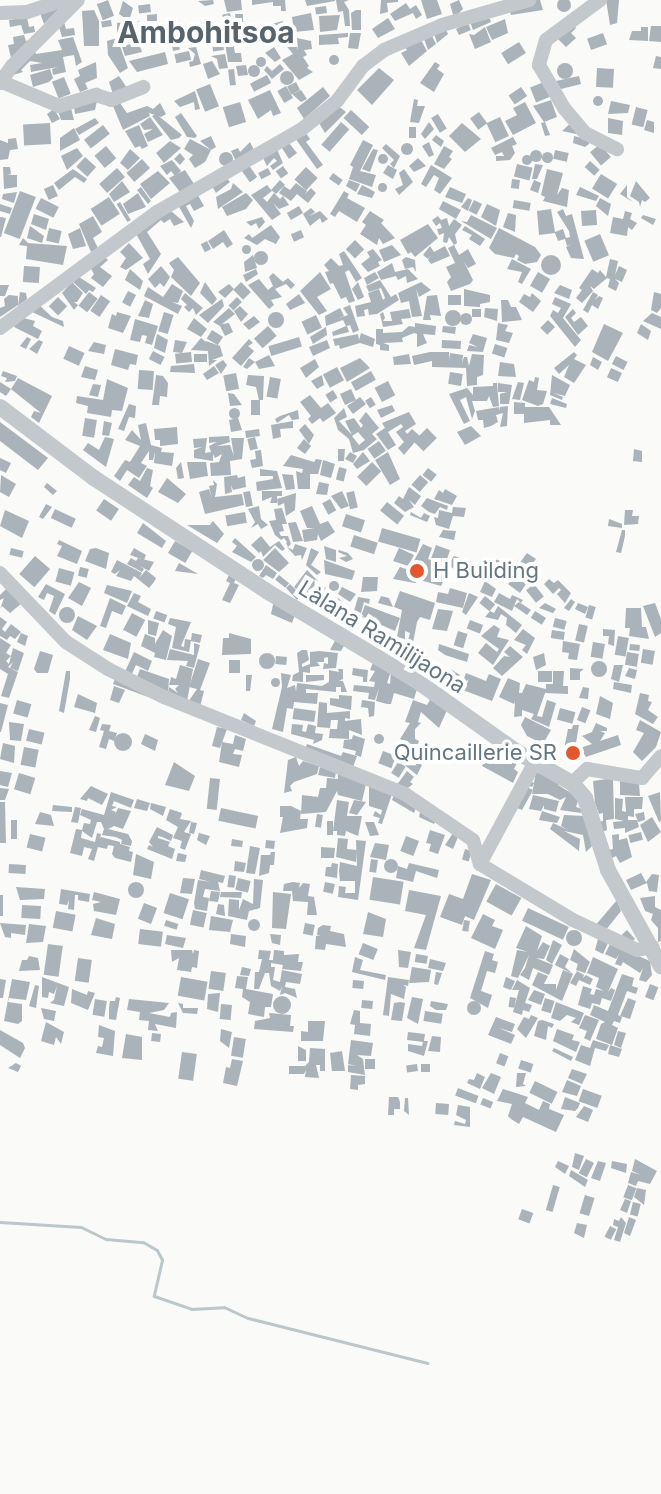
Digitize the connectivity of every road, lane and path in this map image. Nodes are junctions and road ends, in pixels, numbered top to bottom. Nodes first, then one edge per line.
1 (64, 0) edge
2 (78, 0) edge
3 (529, 0) edge
4 (600, 0) edge
5 (0, 13) edge
6 (1, 82) edge
7 (143, 87) dead end
8 (617, 149) dead end
9 (0, 328) edge
10 (0, 407) edge
11 (0, 573) edge
12 (661, 756) edge
13 (535, 762) junction
14 (572, 783) junction
15 (480, 864) junction
16 (653, 947) junction
17 (661, 966) edge

1 - 5 street
2 - 6 street
3 - 9 street
4 - 8 street
6 - 7 street
10 - 13 street, Làlana Ramilijaona
11 - 15 street
12 - 14 street
13 - 14 street, Làlana Ramilijaona
13 - 15 street
14 - 16 street
15 - 16 street
16 - 17 street

